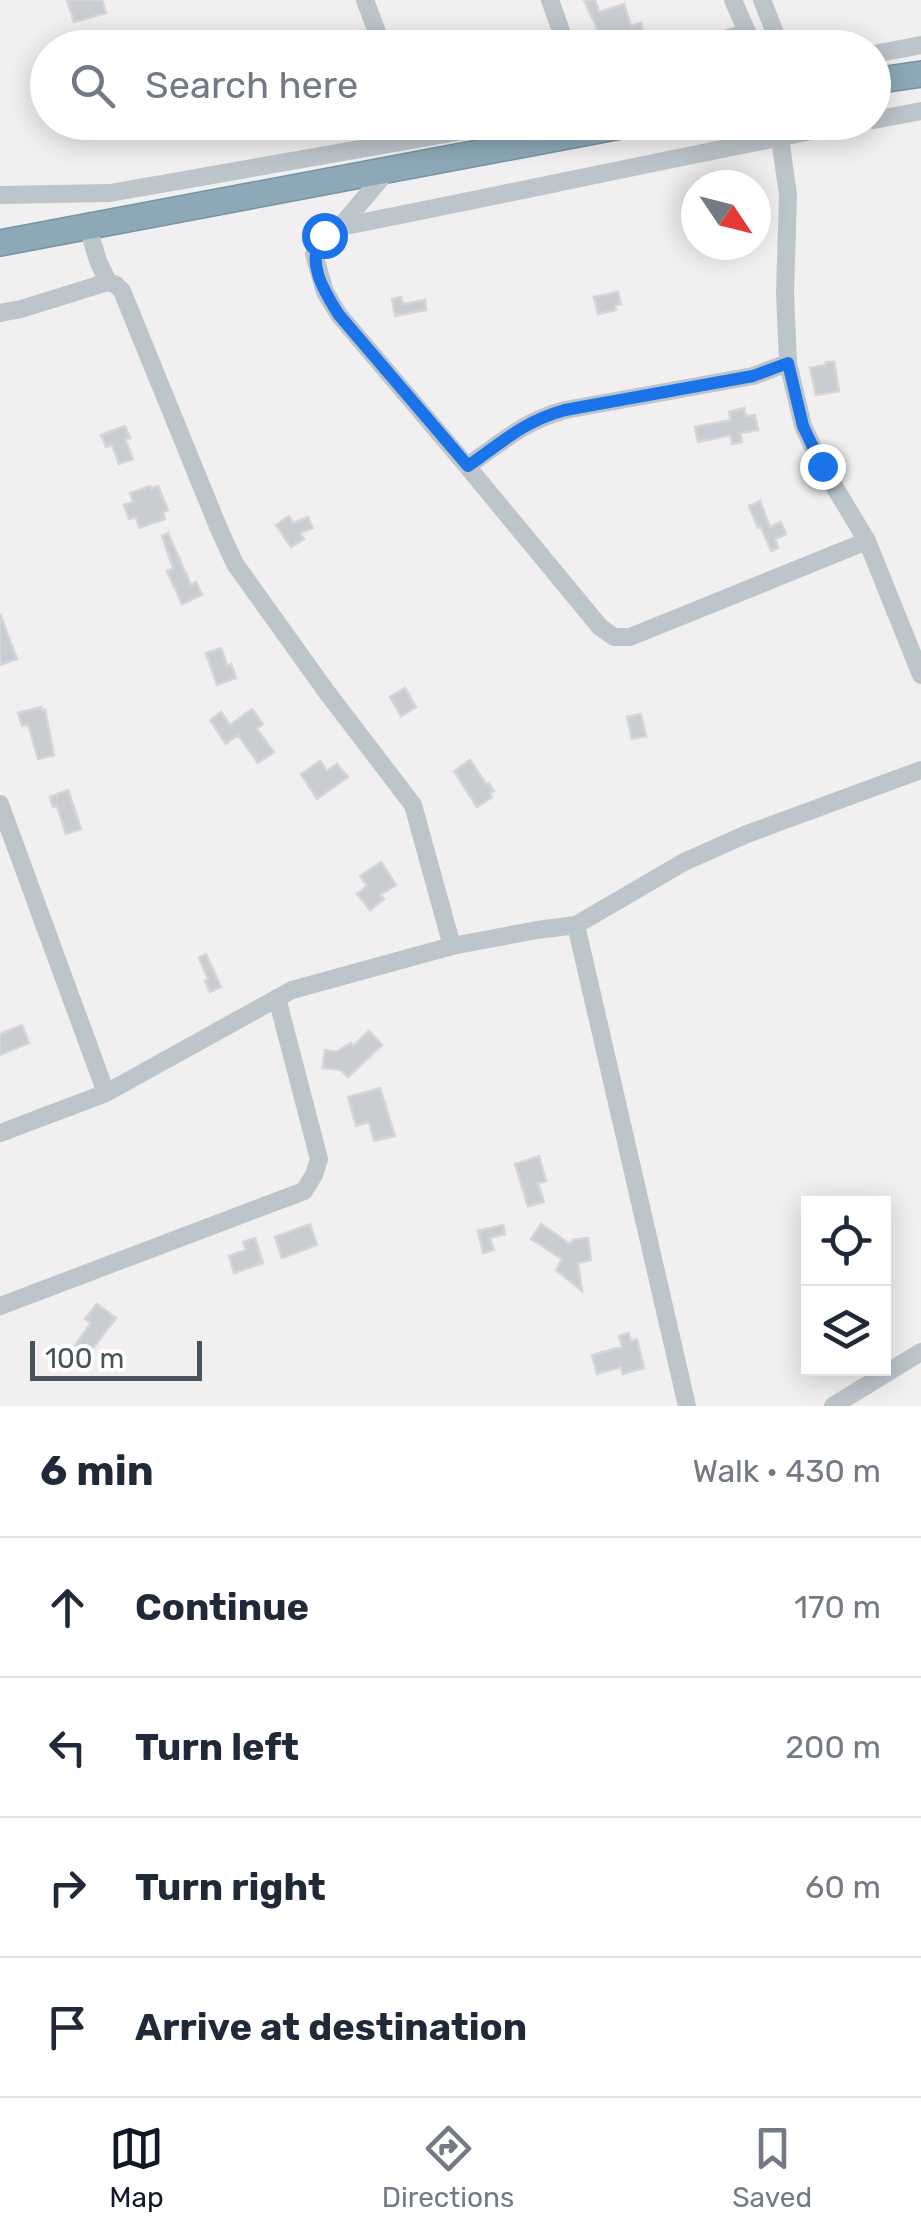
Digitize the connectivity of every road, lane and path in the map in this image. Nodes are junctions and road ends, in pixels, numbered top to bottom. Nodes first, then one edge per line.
1 (365, 0) edge
2 (550, 0) edge
3 (733, 0) edge
4 (762, 0) edge
5 (376, 30) edge
6 (561, 30) edge
7 (746, 30) edge
8 (774, 30) edge
9 (921, 45) edge
10 (891, 51) edge
11 (921, 74) edge
12 (891, 78) edge
13 (921, 111) edge
14 (891, 117) edge
15 (769, 140) edge
16 (780, 140) edge
17 (419, 142) edge
18 (389, 170) junction
19 (0, 195) edge
20 (88, 227) junction
21 (340, 227) junction
22 (0, 243) edge
23 (108, 282) junction
24 (0, 312) edge
25 (788, 363) junction
26 (468, 466) junction
27 (868, 541) junction
28 (921, 674) edge
29 (921, 770) edge
30 (2, 814) edge
31 (576, 925) junction
32 (452, 946) junction
33 (277, 998) junction
34 (106, 1092) junction
35 (0, 1133) edge
36 (0, 1306) edge
37 (921, 1352) edge
38 (688, 1406) edge
39 (833, 1406) edge

1 - 5 street
2 - 6 street
3 - 7 street
4 - 8 street
9 - 10 street
11 - 12 highway
13 - 14 street
15 - 21 street
16 - 25 street
17 - 18 highway
17 - 19 street
18 - 20 highway
18 - 21 street
20 - 22 highway
20 - 23 street
21 - 26 street
23 - 24 street
23 - 32 street
25 - 26 street
25 - 27 street
26 - 27 street
27 - 28 street
29 - 31 street
30 - 34 street
31 - 32 street
31 - 38 street
32 - 33 street
33 - 34 street
33 - 36 street
34 - 35 street
37 - 39 street

